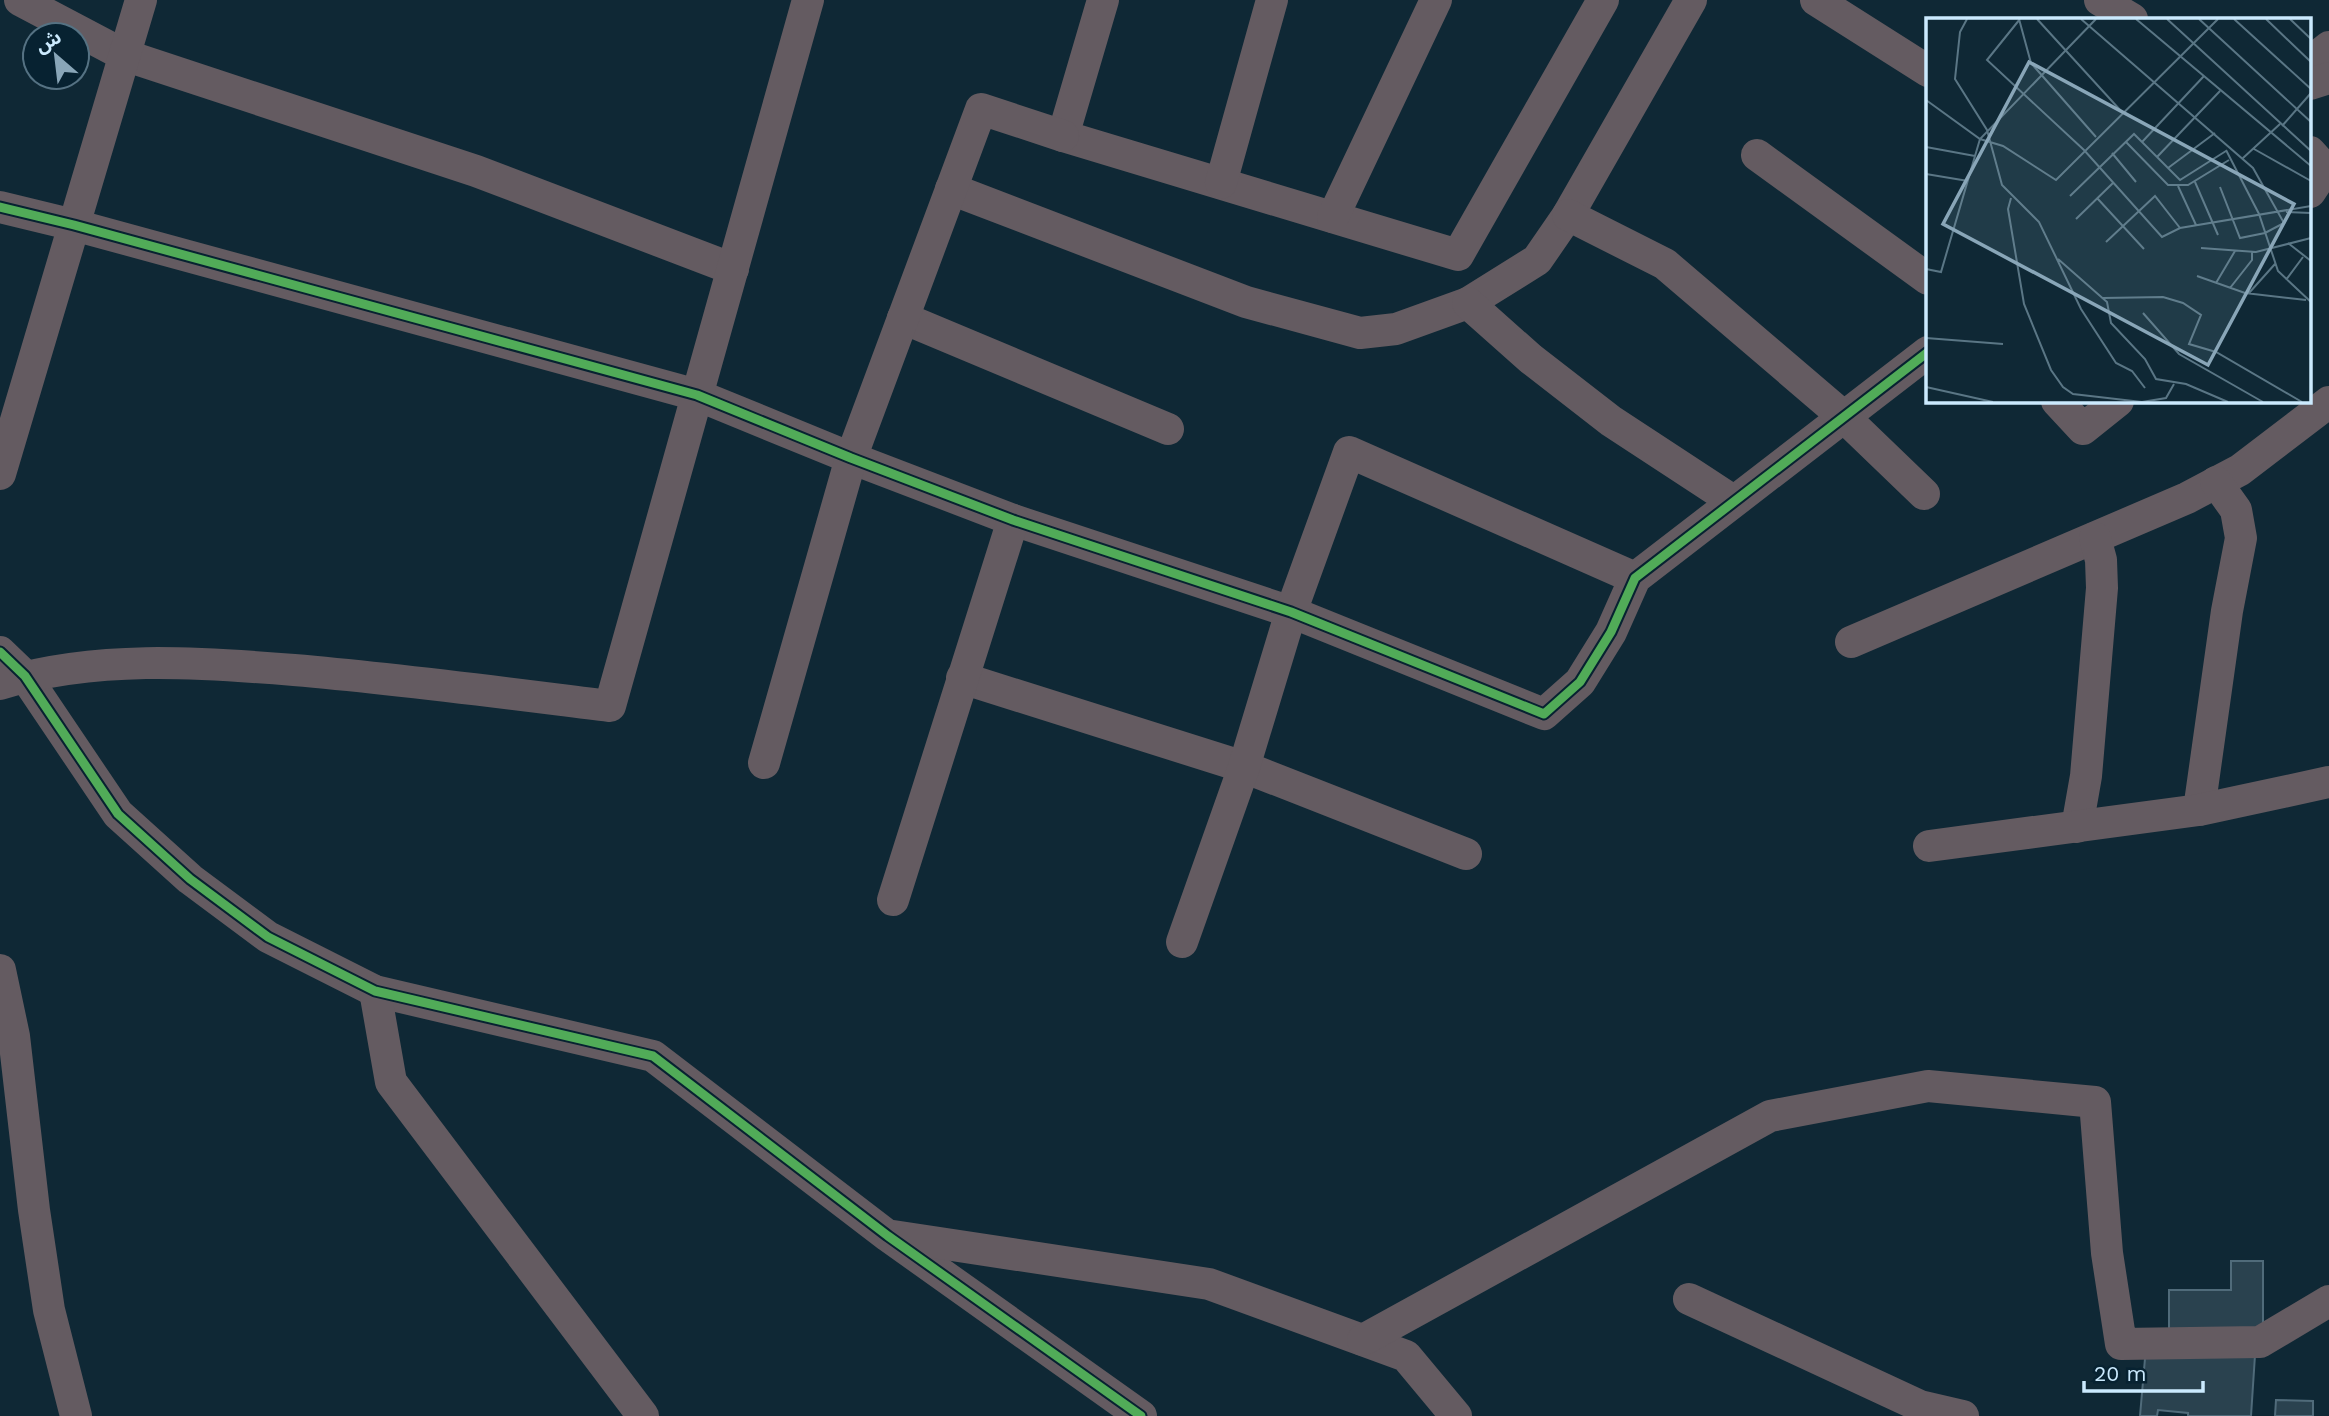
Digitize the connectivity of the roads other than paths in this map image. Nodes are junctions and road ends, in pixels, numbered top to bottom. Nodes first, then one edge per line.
1 (20, 0) edge
2 (141, 0) edge
3 (808, 0) edge
4 (1103, 0) edge
5 (1272, 0) edge
6 (1436, 0) edge
7 (1603, 0) edge
8 (1691, 0) edge
9 (1816, 0) edge
10 (2100, 0) edge
11 (2130, 18) edge
12 (2329, 47) edge
13 (124, 55) junction
14 (2312, 60) edge
15 (1926, 70) edge
16 (2329, 78) edge
17 (2312, 83) edge
18 (1063, 135) junction
19 (2312, 154) edge
20 (1757, 155) dead end
21 (1221, 183) junction
22 (951, 189) junction
23 (2312, 189) edge
24 (0, 207) edge
25 (1568, 215) junction
26 (1333, 218) junction
27 (74, 225) junction
28 (733, 268) junction
29 (1926, 278) edge
30 (1468, 303) junction
31 (903, 318) junction
32 (1926, 354) edge
33 (2312, 383) edge
34 (697, 395) junction
35 (2329, 401) edge
36 (2058, 402) edge
37 (2117, 402) edge
38 (1843, 417) junction
39 (1168, 429) dead end
40 (850, 458) junction
41 (0, 474) edge
42 (2216, 482) junction
43 (1924, 494) dead end
44 (1733, 502) junction
45 (1013, 520) junction
46 (2095, 538) junction
47 (1635, 579) junction
48 (1291, 612) junction
49 (1851, 642) dead end
50 (0, 652) edge
51 (962, 678) junction
52 (13, 680) edge
53 (764, 763) dead end
54 (1244, 767) junction
55 (2329, 782) edge
56 (2199, 810) junction
57 (2077, 827) junction
58 (1928, 846) dead end
59 (1465, 854) dead end
60 (892, 900) dead end
61 (1182, 942) dead end
62 (0, 970) edge
63 (375, 992) junction
64 (7, 1038) edge
65 (888, 1236) junction
66 (1689, 1299) dead end
67 (2329, 1301) edge
68 (1363, 1340) junction
69 (76, 1416) edge
70 (643, 1416) edge
71 (1141, 1416) edge
72 (1456, 1416) edge
73 (1964, 1416) edge

1 - 13 street
2 - 13 street
3 - 28 street
4 - 18 street
5 - 21 street
6 - 26 street
7 - 26 street
8 - 25 street
9 - 15 street
10 - 11 street
12 - 14 street
13 - 27 street
13 - 28 street
16 - 17 street
18 - 21 street
18 - 22 street
19 - 23 street
20 - 29 street
21 - 26 street
22 - 30 street
22 - 31 street
24 - 27 street
25 - 30 street
25 - 38 street
27 - 34 street
27 - 41 street
28 - 34 street
30 - 44 street
31 - 39 street
31 - 40 street
32 - 38 street
33 - 35 street
34 - 40 street
34 - 52 street
35 - 42 street
36 - 37 street
38 - 43 street
38 - 44 street
40 - 45 street
40 - 53 street
42 - 46 street
42 - 56 street
44 - 47 street
45 - 48 street
45 - 51 street
46 - 49 street
46 - 57 street
47 - 48 street
47 - 48 street
48 - 54 street
50 - 52 street
51 - 54 street
51 - 60 street
52 - 63 street
54 - 59 street
54 - 61 street
55 - 56 street
56 - 57 street
57 - 58 street
62 - 64 street
63 - 65 street
63 - 70 street
64 - 69 street
65 - 68 street
65 - 71 street
66 - 73 street
67 - 68 street
68 - 72 street

